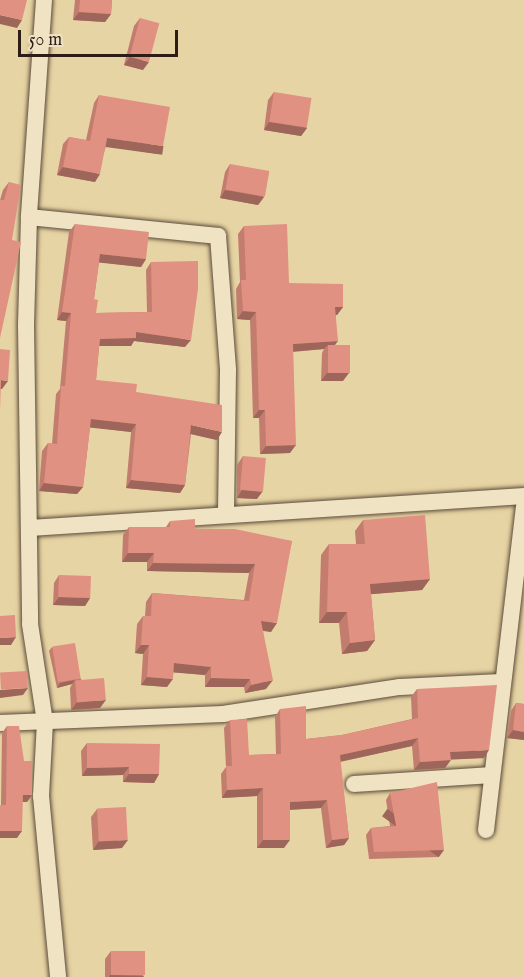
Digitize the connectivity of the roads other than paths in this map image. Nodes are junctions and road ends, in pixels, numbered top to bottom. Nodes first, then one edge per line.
1 (44, 0) edge
2 (28, 217) junction
3 (524, 496) edge
4 (524, 506) edge
5 (226, 515) junction
6 (30, 528) junction
7 (501, 682) junction
8 (45, 722) junction
9 (0, 723) edge
10 (492, 775) junction
11 (354, 784) dead end
12 (486, 830) dead end
13 (58, 977) edge

1 - 2 street
2 - 5 street
2 - 6 street
3 - 5 street
4 - 7 street
5 - 6 street
6 - 8 street
7 - 8 street
7 - 10 street
8 - 9 street
8 - 13 street
10 - 11 street
10 - 12 street

